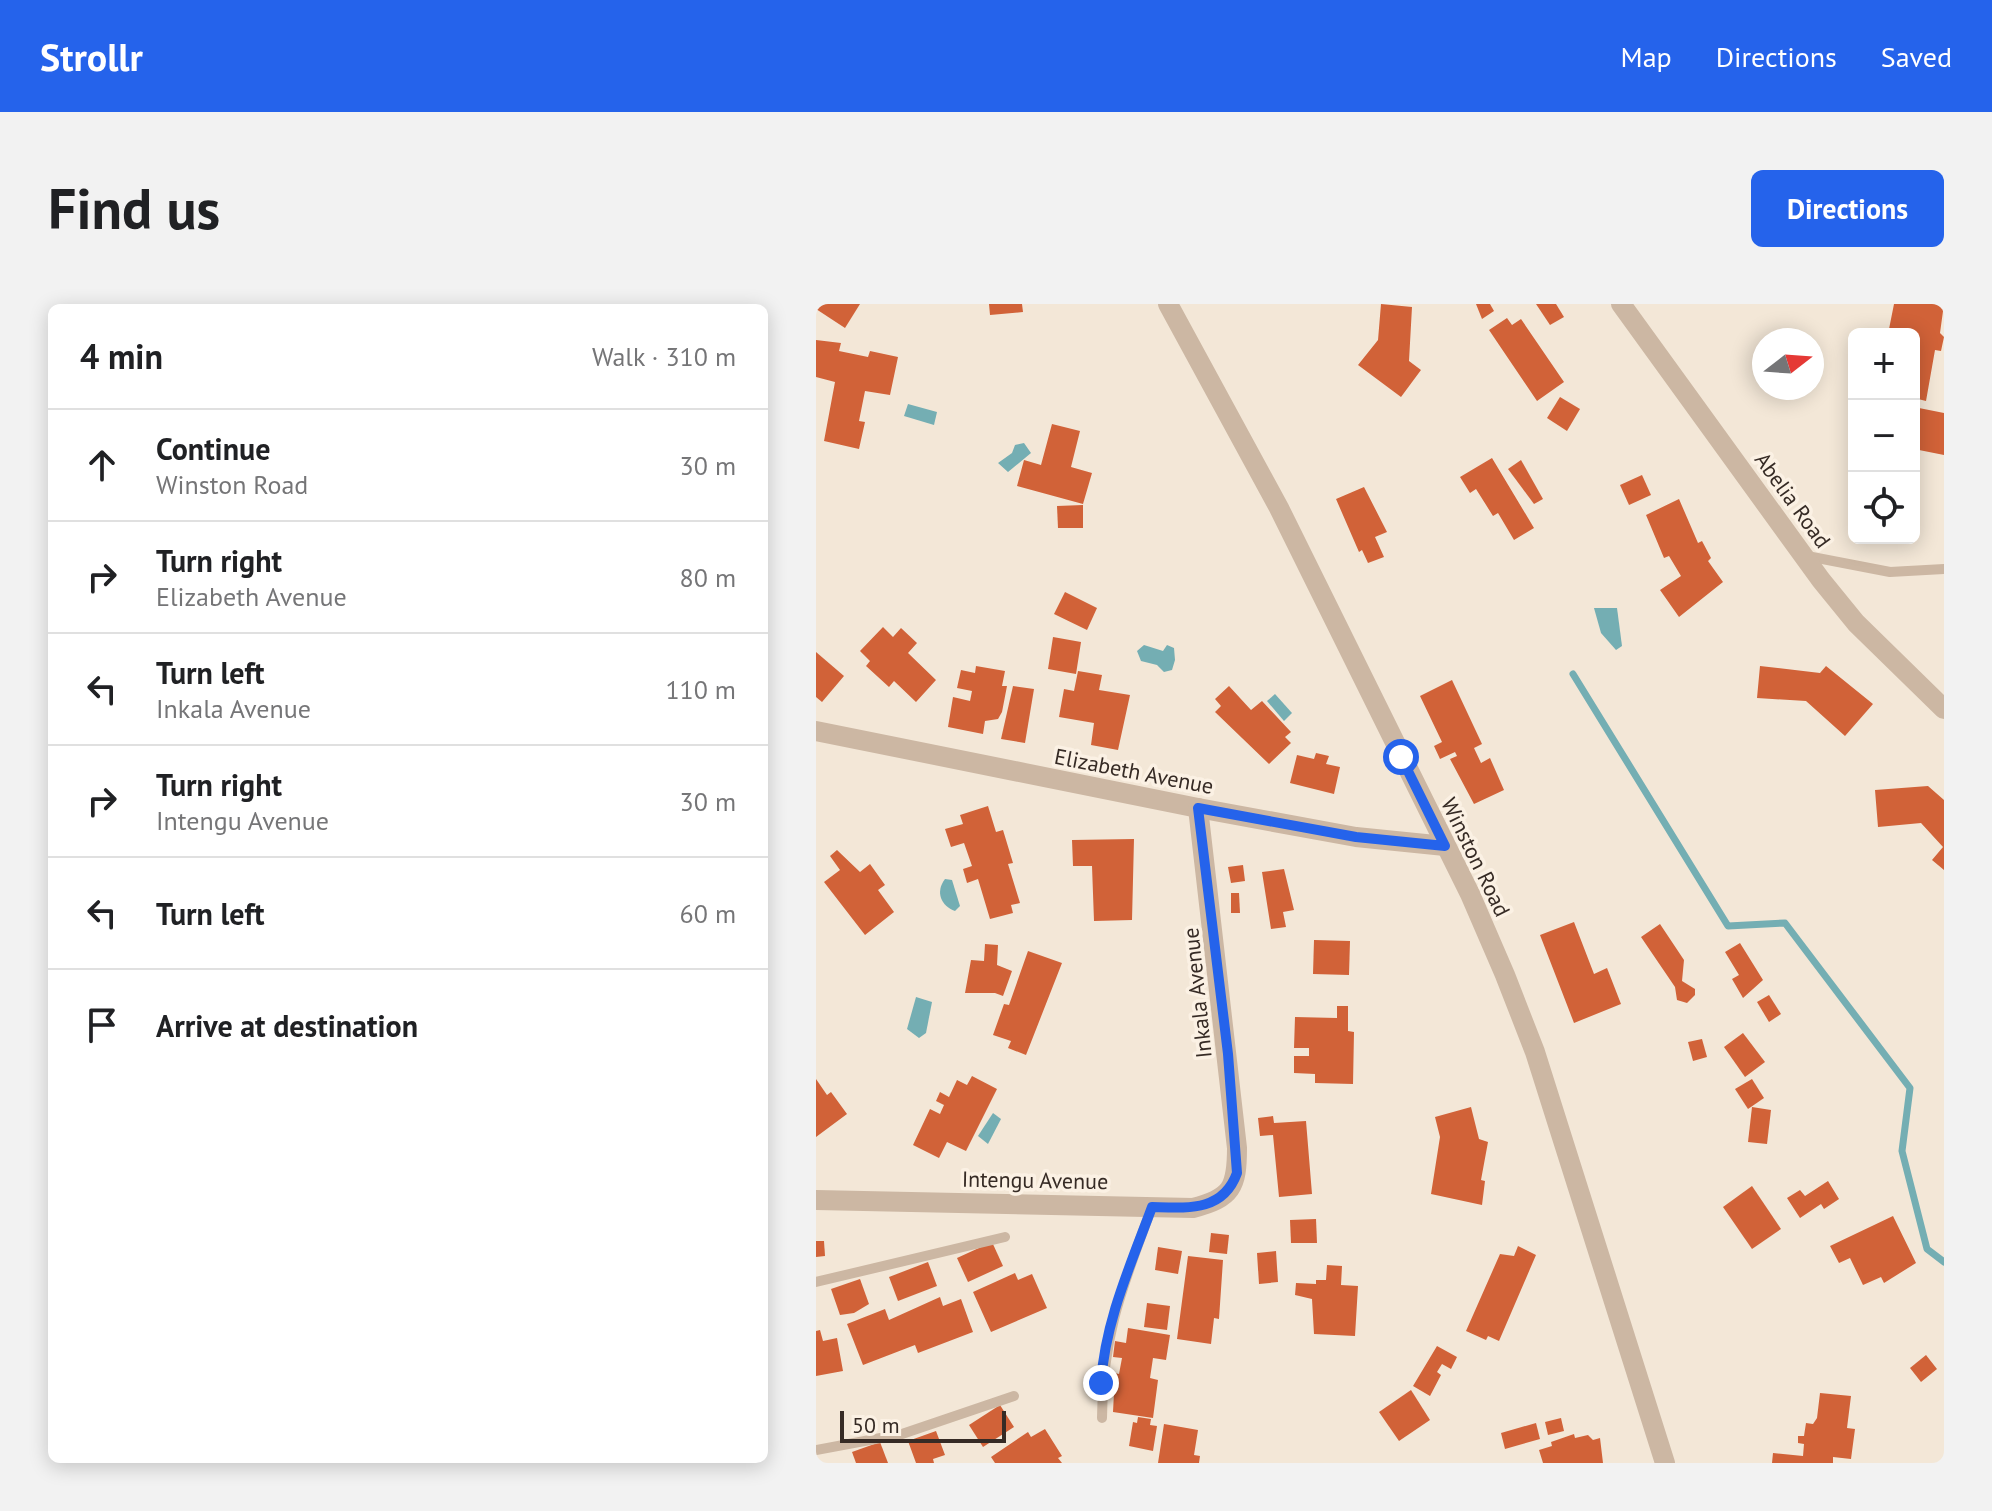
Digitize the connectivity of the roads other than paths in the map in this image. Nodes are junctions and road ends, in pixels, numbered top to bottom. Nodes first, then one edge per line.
1 (1168, 304) edge
2 (1621, 304) edge
3 (1805, 556) junction
4 (1944, 569) edge
5 (1944, 709) edge
6 (816, 731) edge
7 (1198, 808) junction
8 (1445, 846) junction
9 (1237, 1173) joint
10 (816, 1200) edge
11 (1152, 1207) junction
12 (1005, 1237) dead end
13 (816, 1282) edge
14 (1014, 1396) dead end
15 (1102, 1418) dead end
16 (816, 1450) edge
17 (1665, 1463) edge

1 - 8 street, Winston Road
2 - 3 street, Abelia Road
3 - 4 lane
3 - 5 street, Abelia Road
6 - 7 street, Elizabeth Avenue
7 - 8 street, Elizabeth Avenue
7 - 9 street, Inkala Avenue
8 - 17 street, Winston Road
9 - 11 street, Intengu Avenue
10 - 11 street, Intengu Avenue
11 - 15 lane
12 - 13 lane
14 - 16 lane

